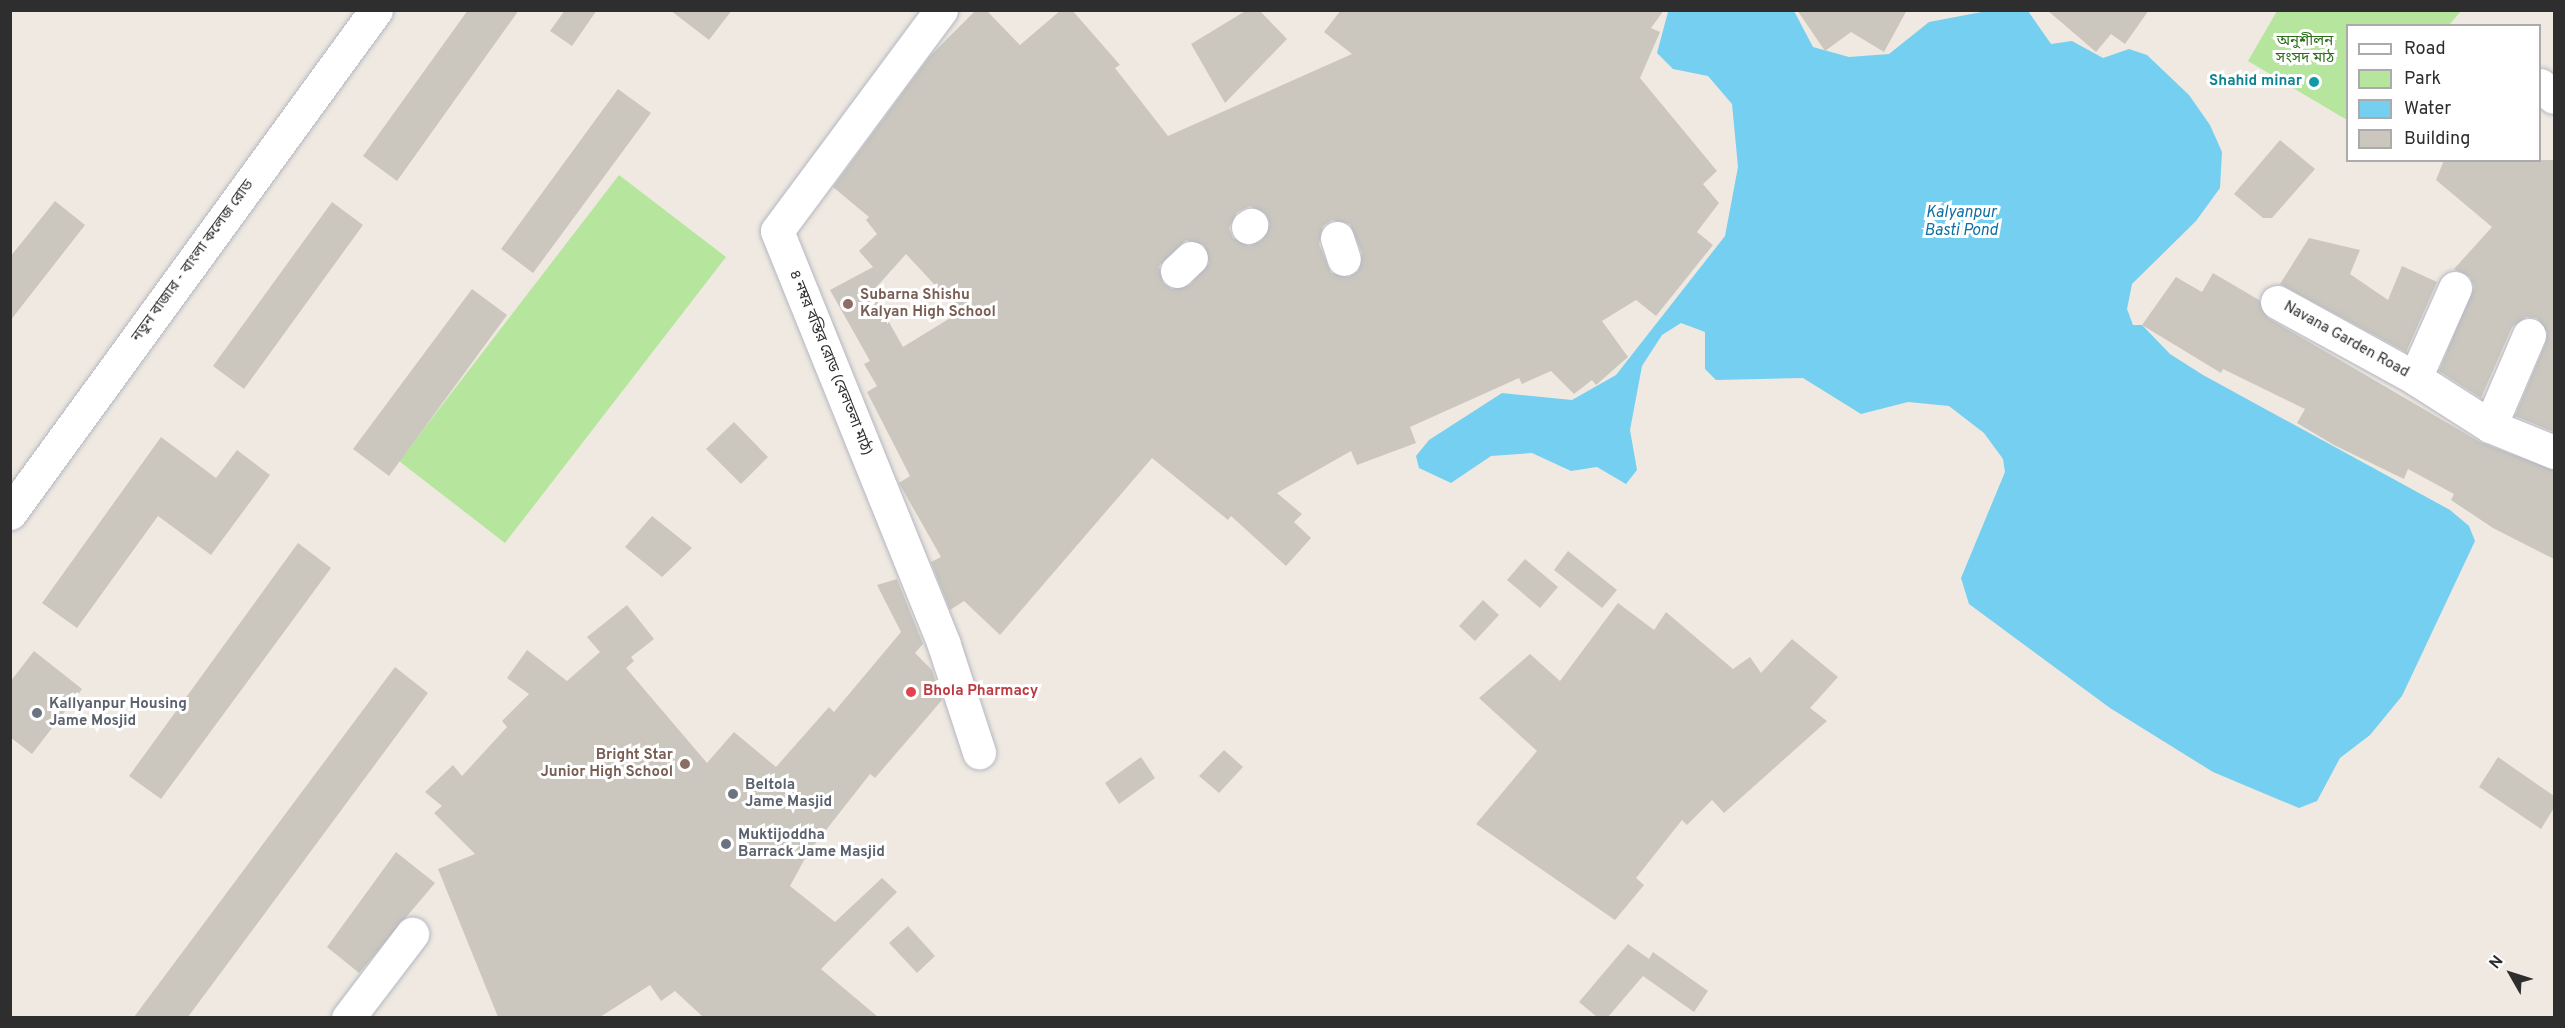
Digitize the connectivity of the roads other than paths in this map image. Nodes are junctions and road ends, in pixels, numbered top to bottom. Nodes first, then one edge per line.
1 (376, 10) edge
2 (941, 10) edge
3 (2541, 86) edge
4 (2554, 97) edge
5 (2455, 288) dead end
6 (2277, 302) dead end
7 (2529, 335) dead end
8 (2415, 378) junction
9 (2490, 426) junction
10 (2554, 452) edge
11 (10, 513) edge
12 (979, 753) dead end
13 (412, 934) dead end
14 (348, 1017) edge

1 - 11 street, নতুন বাজার - বাংলা কলেজ রোড
2 - 12 street, ৪ নম্বর বস্তির রোড (বেলতলা মাঠ)
3 - 4 street
5 - 8 street
6 - 8 street, Navana Garden Road
7 - 9 street
8 - 9 street, Navana Garden Road
9 - 10 street, Navana Garden Road
13 - 14 street

